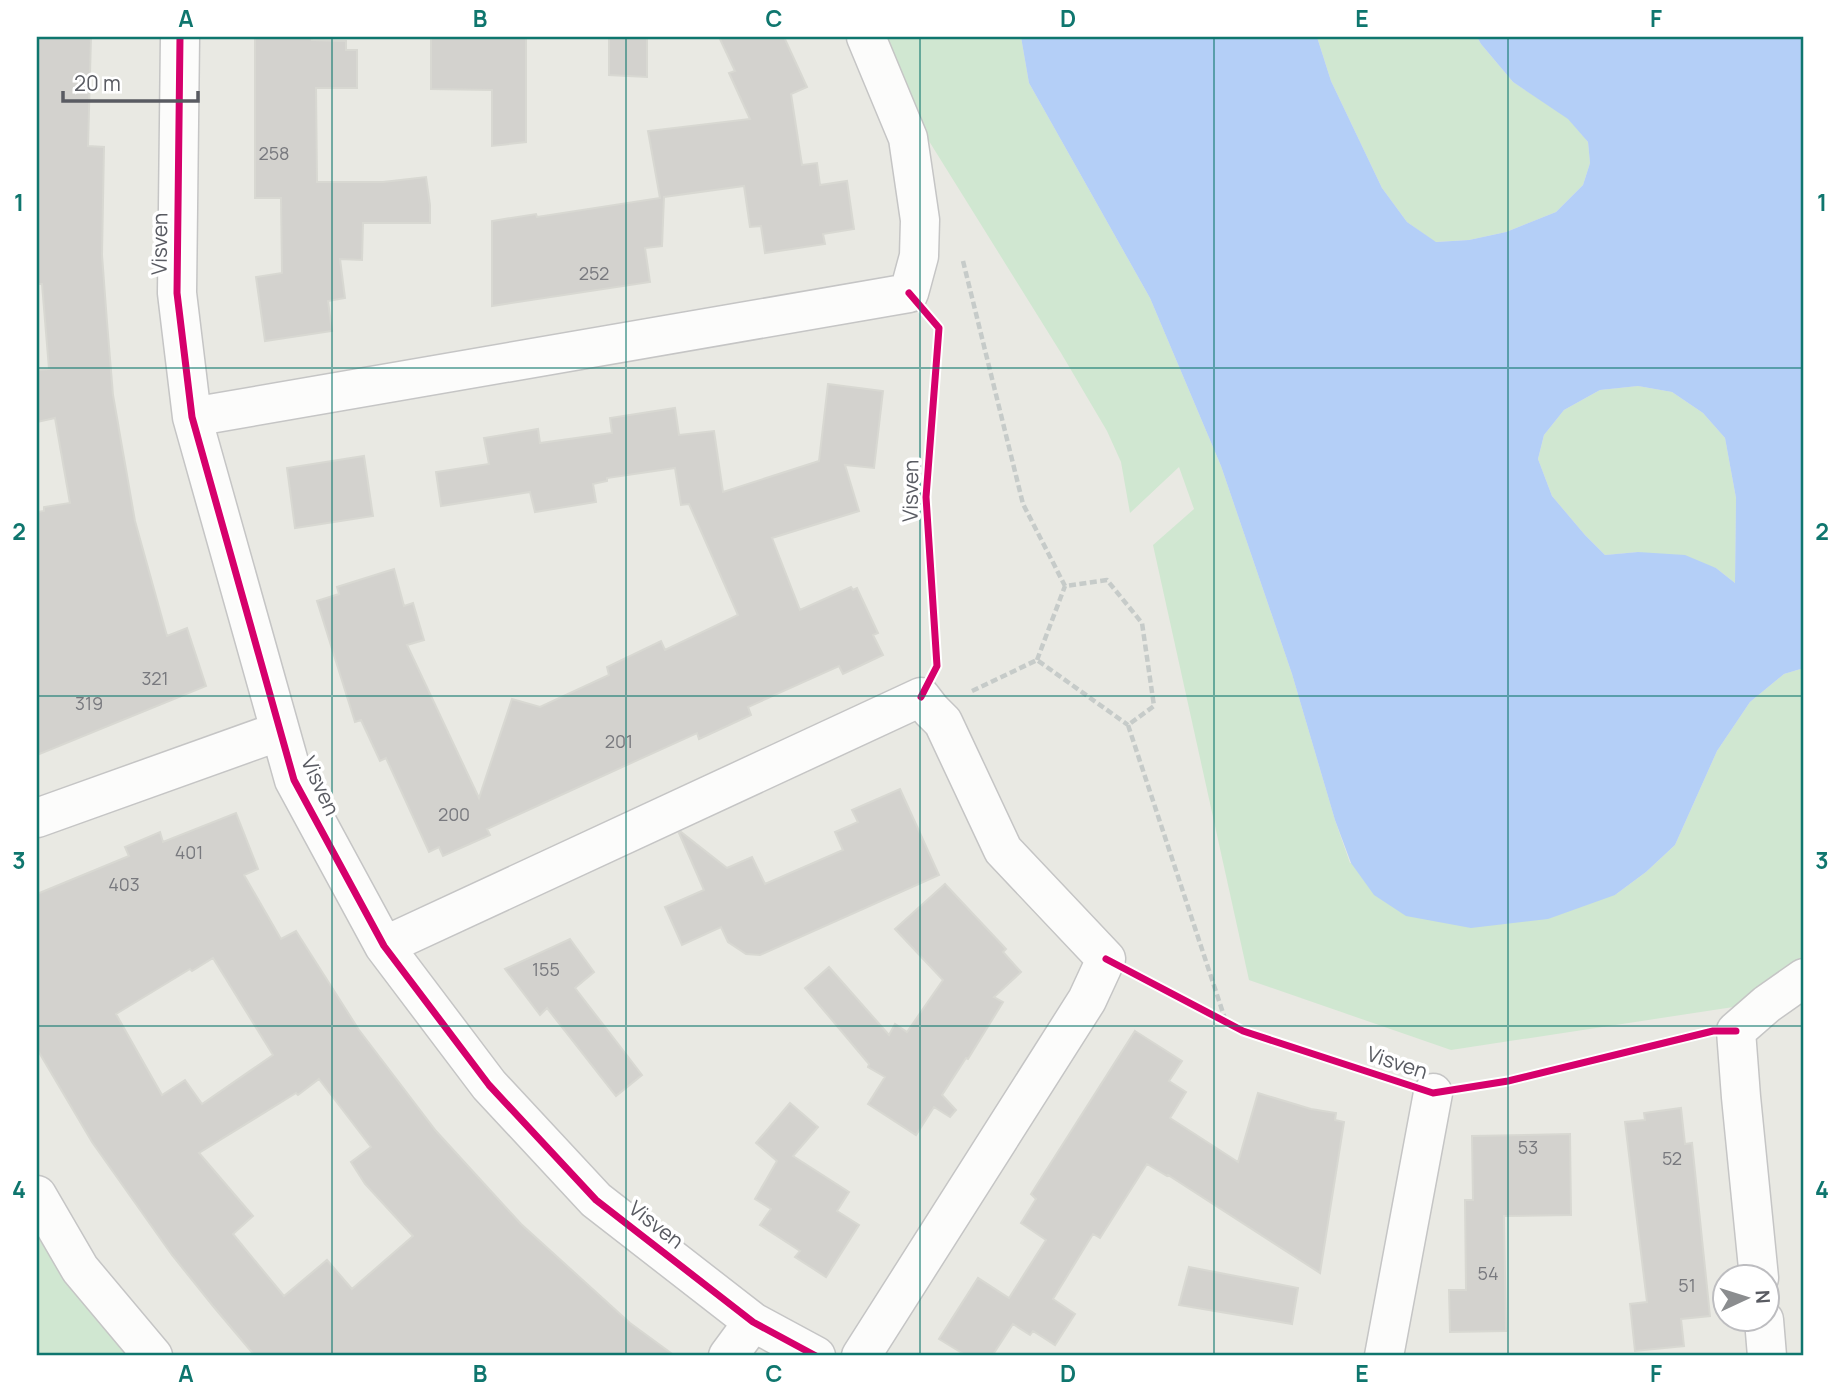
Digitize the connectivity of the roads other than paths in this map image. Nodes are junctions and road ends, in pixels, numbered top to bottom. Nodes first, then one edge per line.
1 (180, 37) edge
2 (866, 37) edge
3 (192, 417) junction
4 (280, 731) junction
5 (37, 818) edge
6 (384, 946) junction
7 (1804, 978) edge
8 (1433, 1093) dead end
9 (37, 1195) edge
10 (1758, 1264) edge
11 (753, 1322) junction
12 (1766, 1334) edge
13 (153, 1356) edge
14 (728, 1356) edge
15 (816, 1356) edge
16 (861, 1356) edge
17 (1384, 1356) edge
18 (1768, 1356) edge

1 - 3 street, Visven
2 - 3 street
3 - 4 street, Visven
4 - 5 street
4 - 6 street, Visven
6 - 11 street, Visven
6 - 16 street
7 - 10 street
8 - 17 street, Visven
9 - 13 street
11 - 14 street
11 - 15 street, Visven
12 - 18 street

